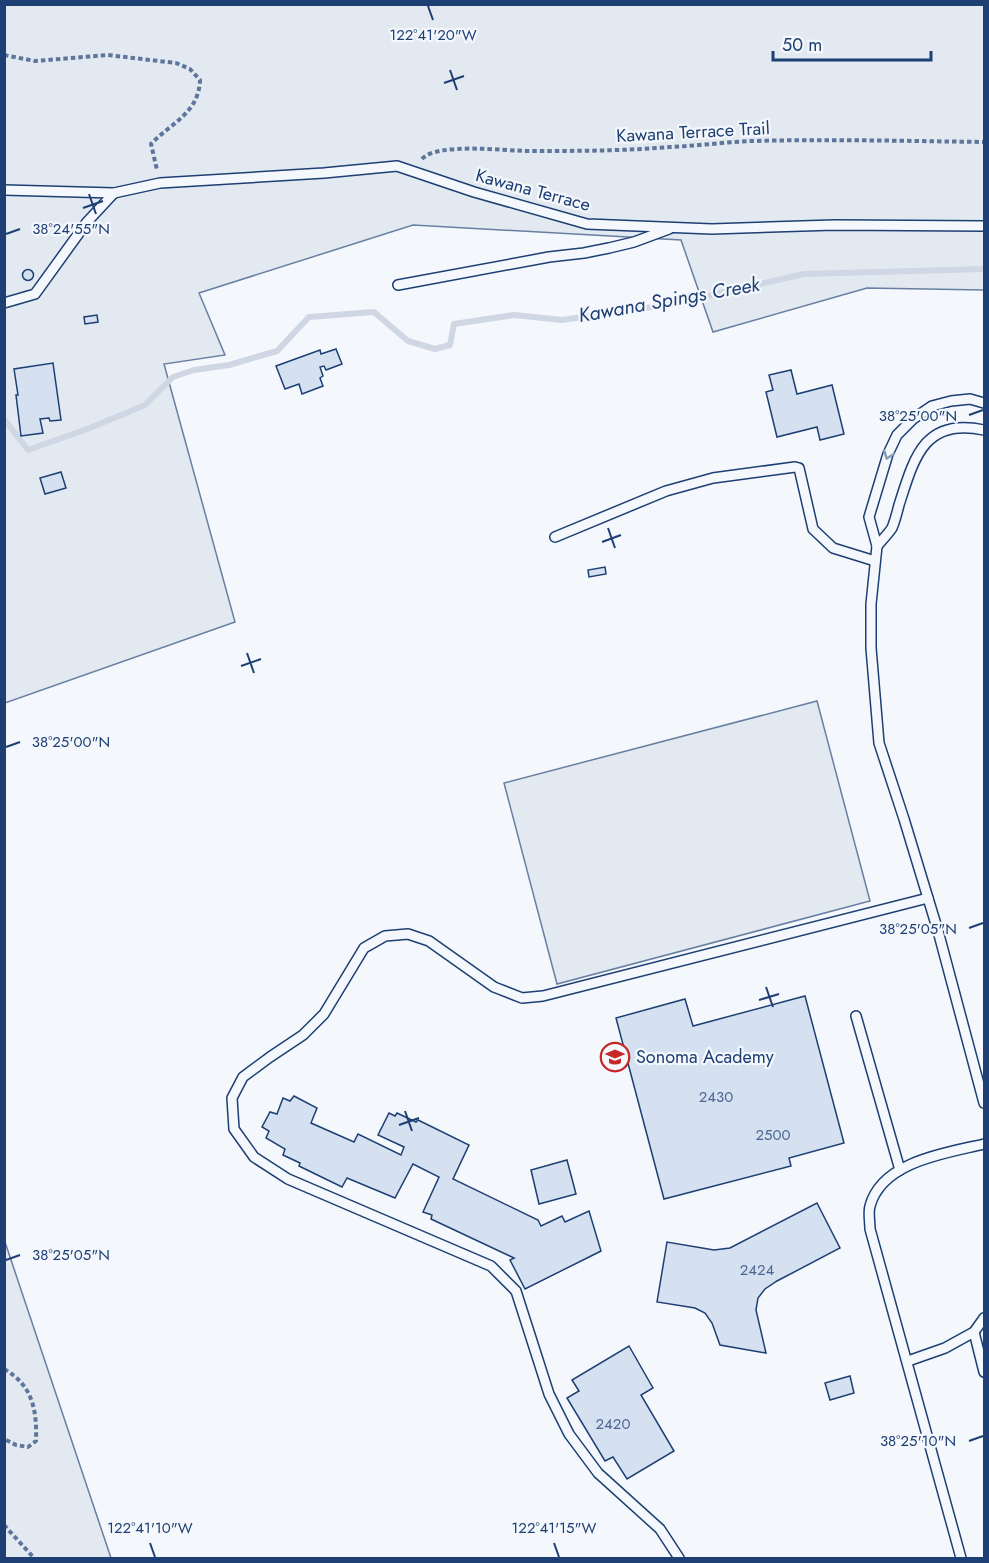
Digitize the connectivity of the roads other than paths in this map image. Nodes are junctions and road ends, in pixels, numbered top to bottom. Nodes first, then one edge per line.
1 (4, 190) edge
2 (114, 193) junction
3 (984, 226) edge
4 (674, 227) junction
5 (398, 285) dead end
6 (4, 303) edge
7 (984, 403) edge
8 (984, 430) edge
9 (555, 537) dead end
10 (877, 546) junction
11 (875, 561) junction
12 (928, 898) junction
13 (856, 1016) dead end
14 (984, 1103) edge
15 (984, 1144) edge
16 (900, 1170) junction
17 (984, 1318) edge
18 (974, 1332) junction
19 (908, 1361) junction
20 (984, 1372) edge
21 (679, 1558) edge
22 (961, 1558) edge

1 - 2 lane, Kawana Terrace
2 - 4 lane, Kawana Terrace
2 - 6 lane
3 - 4 lane, Kawana Terrace
4 - 5 lane
7 -> 10 lane
8 - 10 lane
9 - 11 lane
10 - 11 lane
11 - 12 lane
12 - 14 lane
12 - 21 lane
13 - 16 lane
15 - 16 lane
16 - 19 lane
17 - 18 lane
18 - 19 lane
18 - 20 lane
19 - 22 lane

